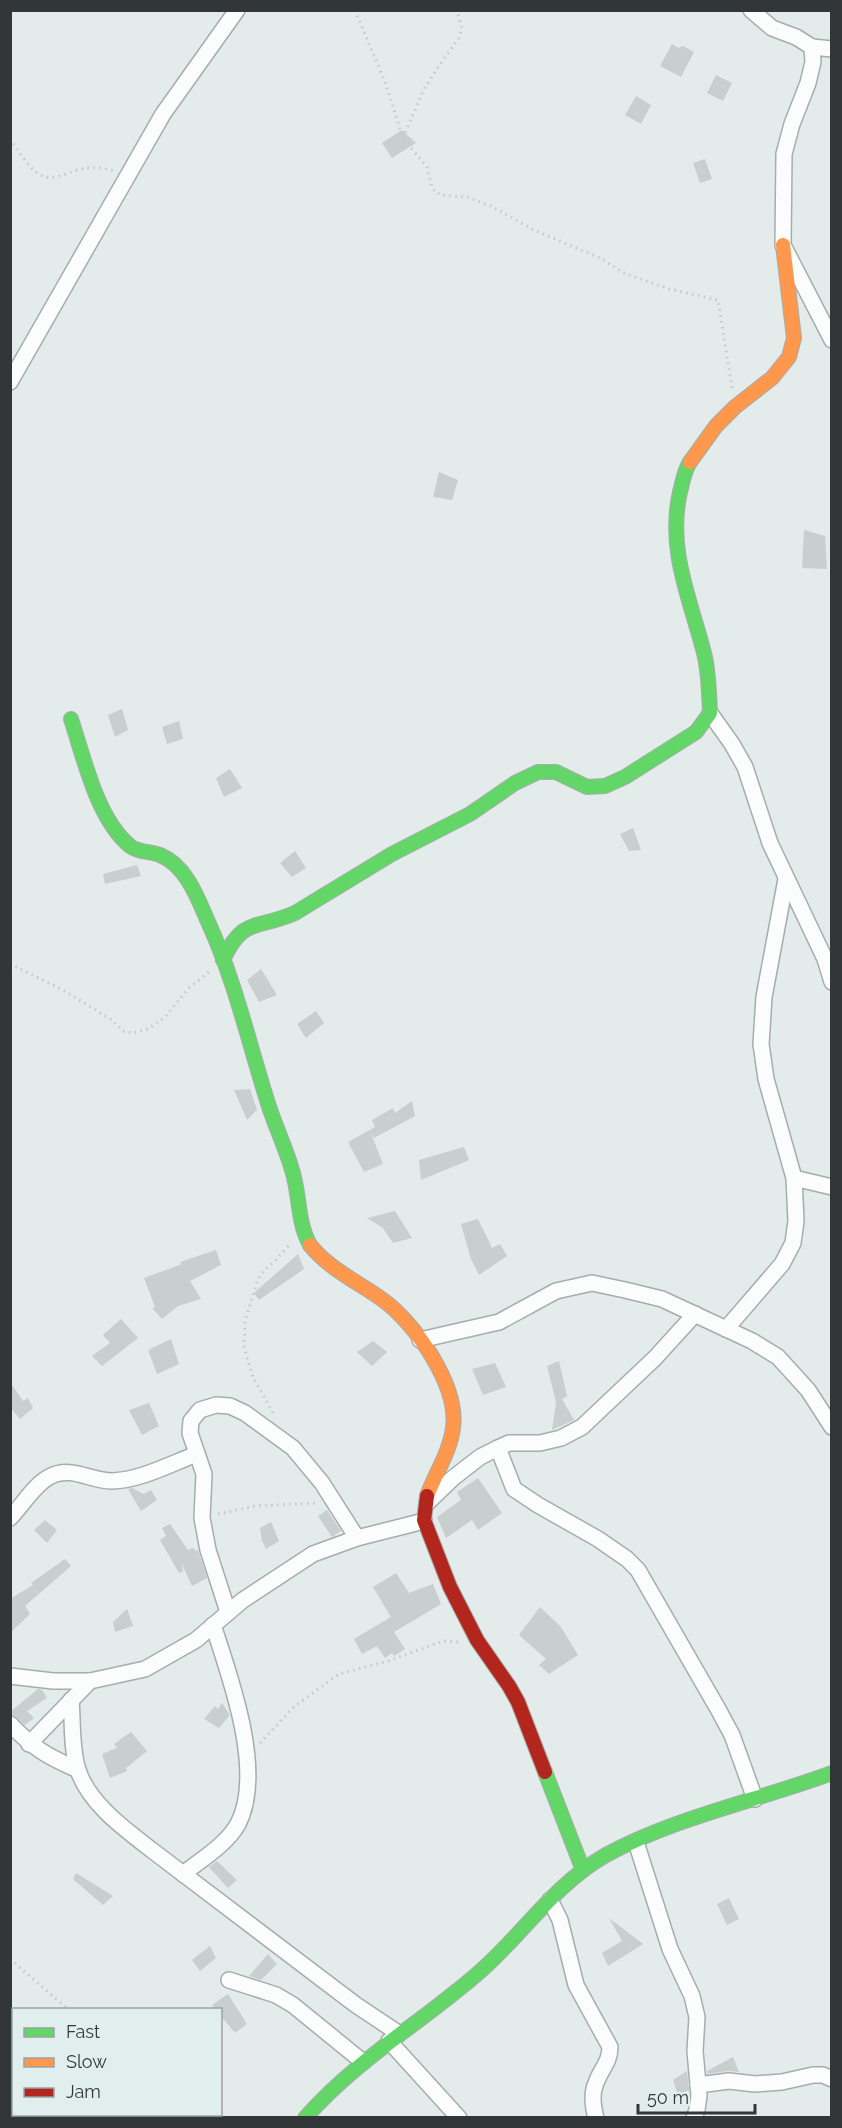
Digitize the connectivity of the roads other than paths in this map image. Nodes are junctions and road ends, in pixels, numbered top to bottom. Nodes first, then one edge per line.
1 (237, 10) edge
2 (751, 10) edge
3 (812, 48) junction
4 (831, 49) edge
5 (783, 244) junction
6 (831, 340) edge
7 (10, 382) edge
8 (710, 713) junction
9 (72, 719) dead end
10 (786, 879) junction
11 (223, 960) junction
12 (831, 982) edge
13 (794, 1178) junction
14 (831, 1187) edge
15 (695, 1314) junction
16 (726, 1329) junction
17 (420, 1340) junction
18 (831, 1427) edge
19 (498, 1448) junction
20 (197, 1454) junction
21 (424, 1514) junction
22 (10, 1518) edge
23 (357, 1538) junction
24 (228, 1612) junction
25 (213, 1625) junction
26 (10, 1676) edge
27 (90, 1681) junction
28 (71, 1700) junction
29 (10, 1724) edge
30 (29, 1744) junction
31 (78, 1770) junction
32 (831, 1773) edge
33 (755, 1799) junction
34 (636, 1842) junction
35 (583, 1870) junction
36 (183, 1874) junction
37 (550, 1900) junction
38 (229, 1980) dead end
39 (394, 2037) junction
40 (363, 2062) junction
41 (831, 2079) edge
42 (698, 2085) junction
43 (305, 2118) edge
44 (459, 2118) edge
45 (596, 2118) edge
46 (693, 2118) edge

1 - 7 street
2 - 3 street
3 - 4 street
3 - 5 street
5 - 6 street
5 - 8 street
8 - 10 street
8 - 11 street
9 - 11 street
10 - 12 street
10 - 13 street
11 - 17 street
13 - 14 street
13 - 16 street
15 - 16 street
15 - 17 street
15 - 19 street
16 - 18 street
17 - 21 street
19 - 21 street
19 - 33 street
20 - 22 street
20 - 23 street
20 - 24 street
21 - 23 street
21 - 35 street
23 - 24 street
24 - 25 street
25 - 27 street
25 - 36 street
26 - 27 street
27 - 28 street
28 - 30 street
28 - 31 street
29 - 30 street
30 - 31 street
31 - 36 street
32 - 33 street
33 - 34 street
34 - 35 street
34 - 42 street
35 - 37 street
36 - 39 street
37 - 39 street
37 - 45 street
38 - 40 street
39 - 40 street
39 - 44 street
40 - 43 street
41 - 42 street
42 - 46 street

